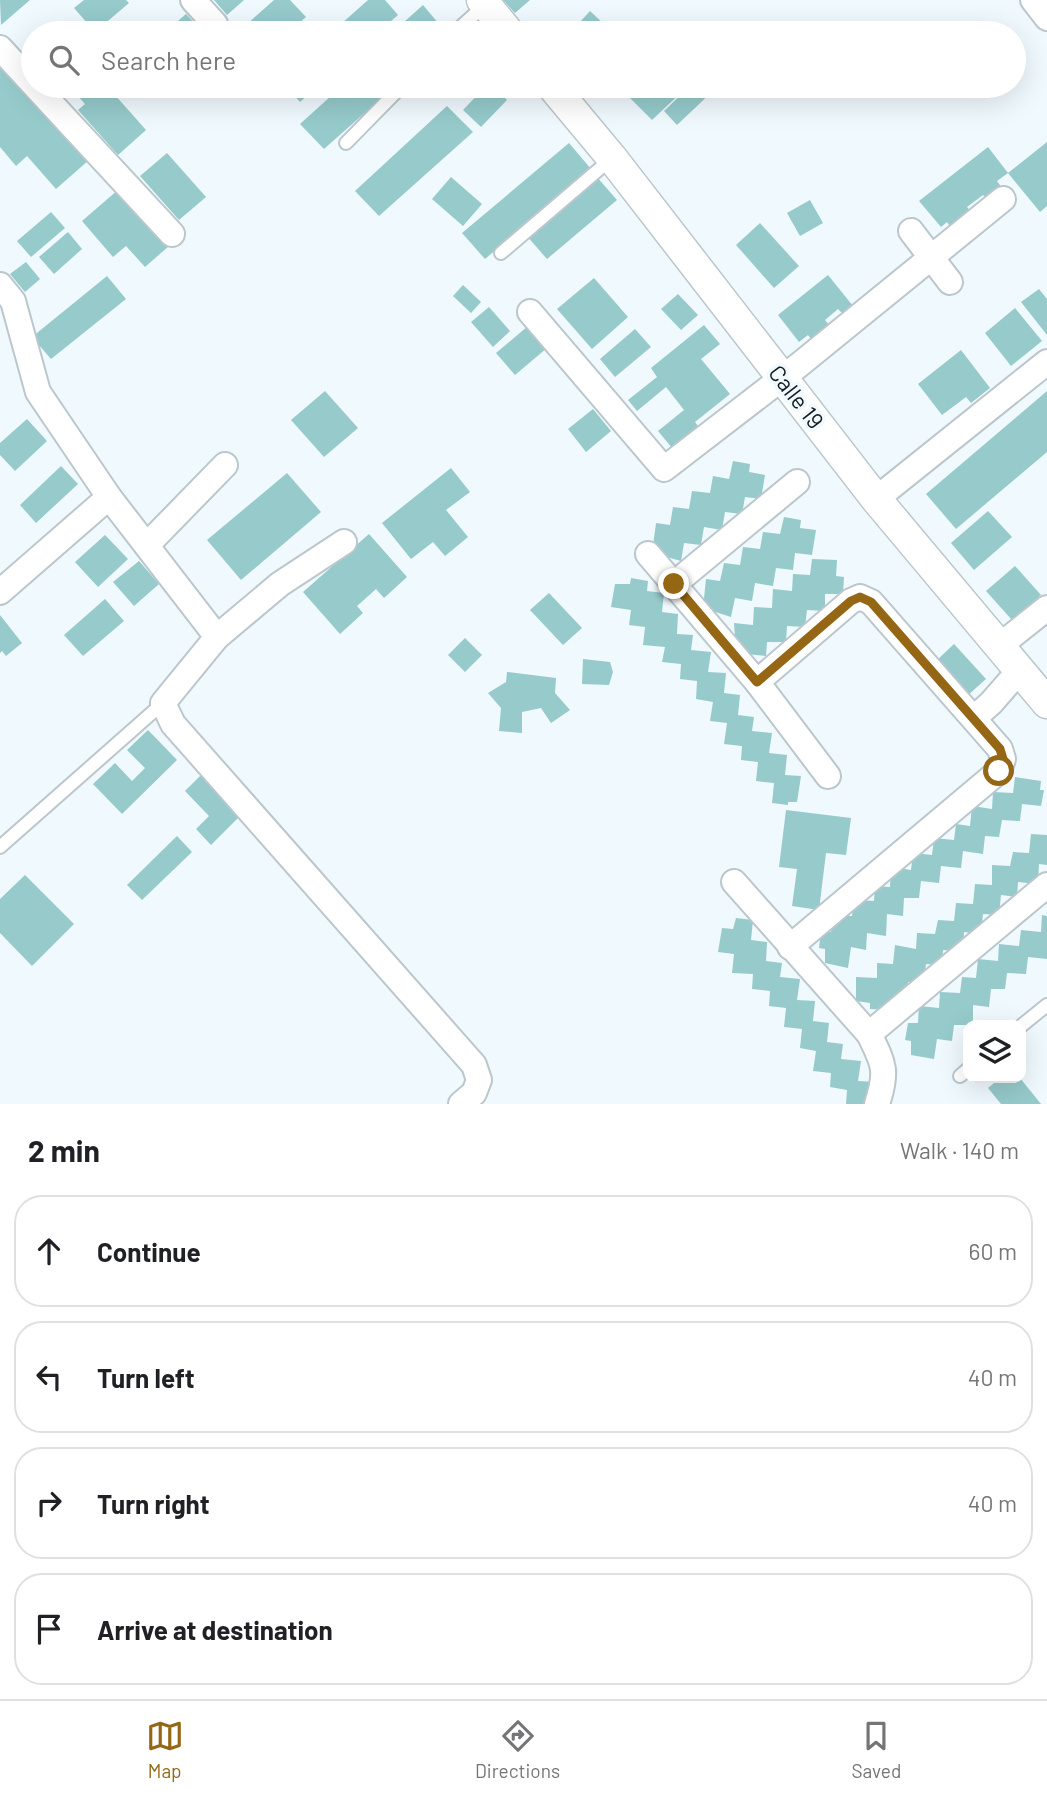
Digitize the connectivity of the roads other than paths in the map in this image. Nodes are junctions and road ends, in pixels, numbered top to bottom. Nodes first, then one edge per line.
1 (193, 0) edge
2 (1032, 0) edge
3 (484, 2) edge
4 (1047, 18) edge
5 (212, 21) edge
6 (466, 21) edge
7 (499, 21) edge
8 (0, 48) edge
9 (21, 71) edge
10 (46, 98) edge
11 (390, 98) edge
12 (562, 98) edge
13 (346, 143) dead end
14 (611, 159) junction
15 (1003, 200) dead end
16 (911, 231) dead end
17 (172, 234) dead end
18 (502, 253) dead end
19 (931, 258) junction
20 (950, 282) dead end
21 (0, 285) edge
22 (530, 312) dead end
23 (1047, 362) edge
24 (781, 378) junction
25 (225, 466) dead end
26 (797, 482) dead end
27 (109, 497) junction
28 (876, 499) junction
29 (344, 542) dead end
30 (147, 545) junction
31 (648, 554) dead end
32 (674, 584) junction
33 (0, 592) edge
34 (1047, 608) edge
35 (217, 637) junction
36 (998, 647) junction
37 (1019, 671) junction
38 (757, 682) junction
39 (163, 703) junction
40 (1047, 703) edge
41 (974, 718) junction
42 (828, 776) dead end
43 (0, 847) edge
44 (734, 882) dead end
45 (1047, 885) edge
46 (790, 947) junction
47 (1047, 1005) edge
48 (1026, 1022) edge
49 (869, 1034) junction
50 (461, 1104) edge
51 (877, 1104) edge

1 - 5 street
2 - 4 street
3 - 6 lane
3 - 7 street
8 - 9 street
10 - 17 street
11 - 13 lane
12 - 14 street, Calle 19
14 - 18 lane
14 - 24 street, Calle 19
15 - 19 street
16 - 19 street
19 - 20 street
19 - 24 street
21 - 27 street
22 - 24 street
23 - 28 street
24 - 28 street, Calle 19
25 - 30 street
26 - 32 street
27 - 30 street
27 - 33 street
28 - 36 street, Calle 19
29 - 35 street
30 - 35 street
31 - 32 street
32 - 38 street
34 - 36 street
35 - 39 street
36 - 37 street, Calle 19
37 - 40 street, Calle 19
37 - 41 street
38 - 41 street
38 - 42 street
39 - 43 lane
39 - 50 street
41 - 46 street
44 - 46 street
45 - 49 street
46 - 49 street
47 - 48 lane
49 - 51 street

